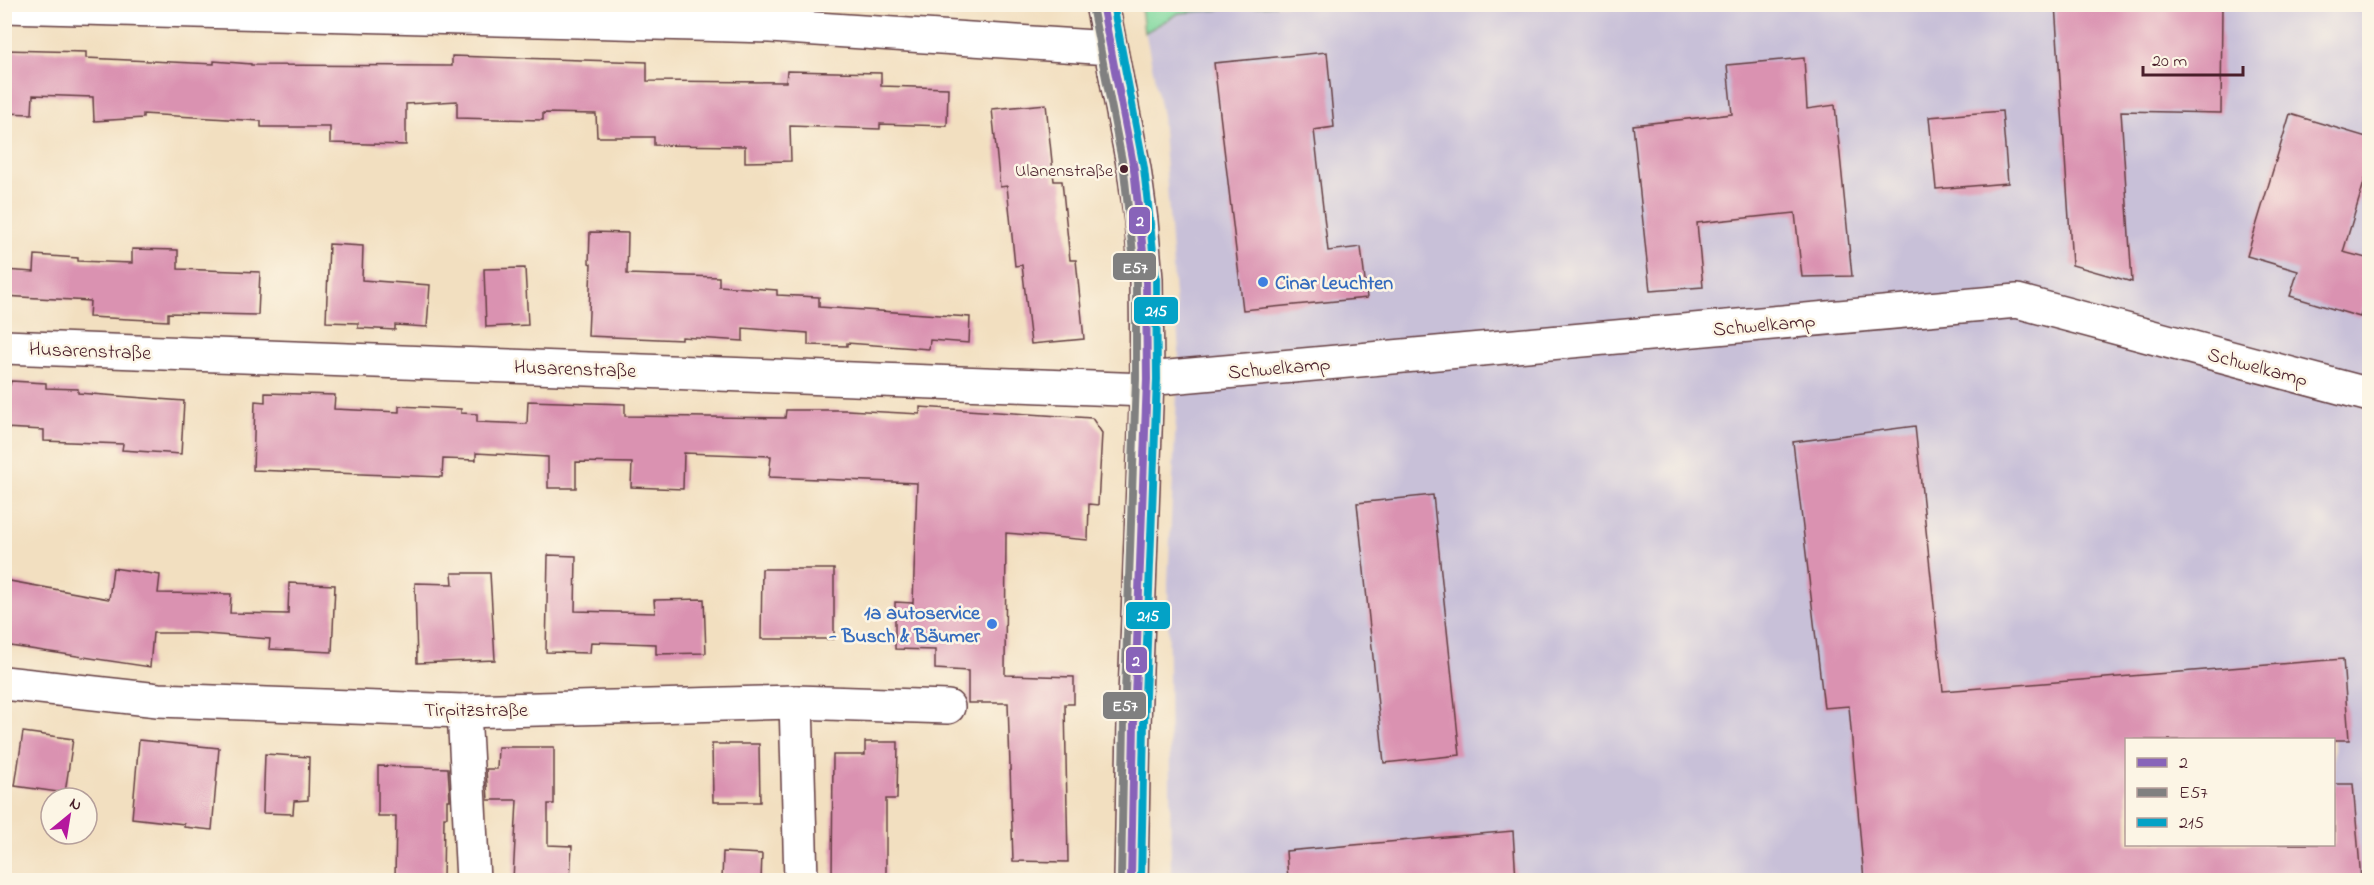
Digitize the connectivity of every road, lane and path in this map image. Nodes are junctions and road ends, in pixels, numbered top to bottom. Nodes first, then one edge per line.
1 (1102, 4) edge
2 (4, 6) edge
3 (1110, 48) junction
4 (4, 347) edge
5 (1146, 384) junction
6 (2370, 394) edge
7 (4, 683) edge
8 (796, 702) junction
9 (948, 707) dead end
10 (464, 711) junction
11 (473, 880) edge
12 (801, 880) edge
13 (1131, 880) edge

1 - 3 street
2 - 3 street
3 - 5 street
4 - 5 street, Husarenstraße
5 - 6 street, Schwelkamp
5 - 13 street
7 - 10 street, Tirpitzstraße
8 - 9 street, Tirpitzstraße
8 - 10 street, Tirpitzstraße
8 - 12 street
10 - 11 street

